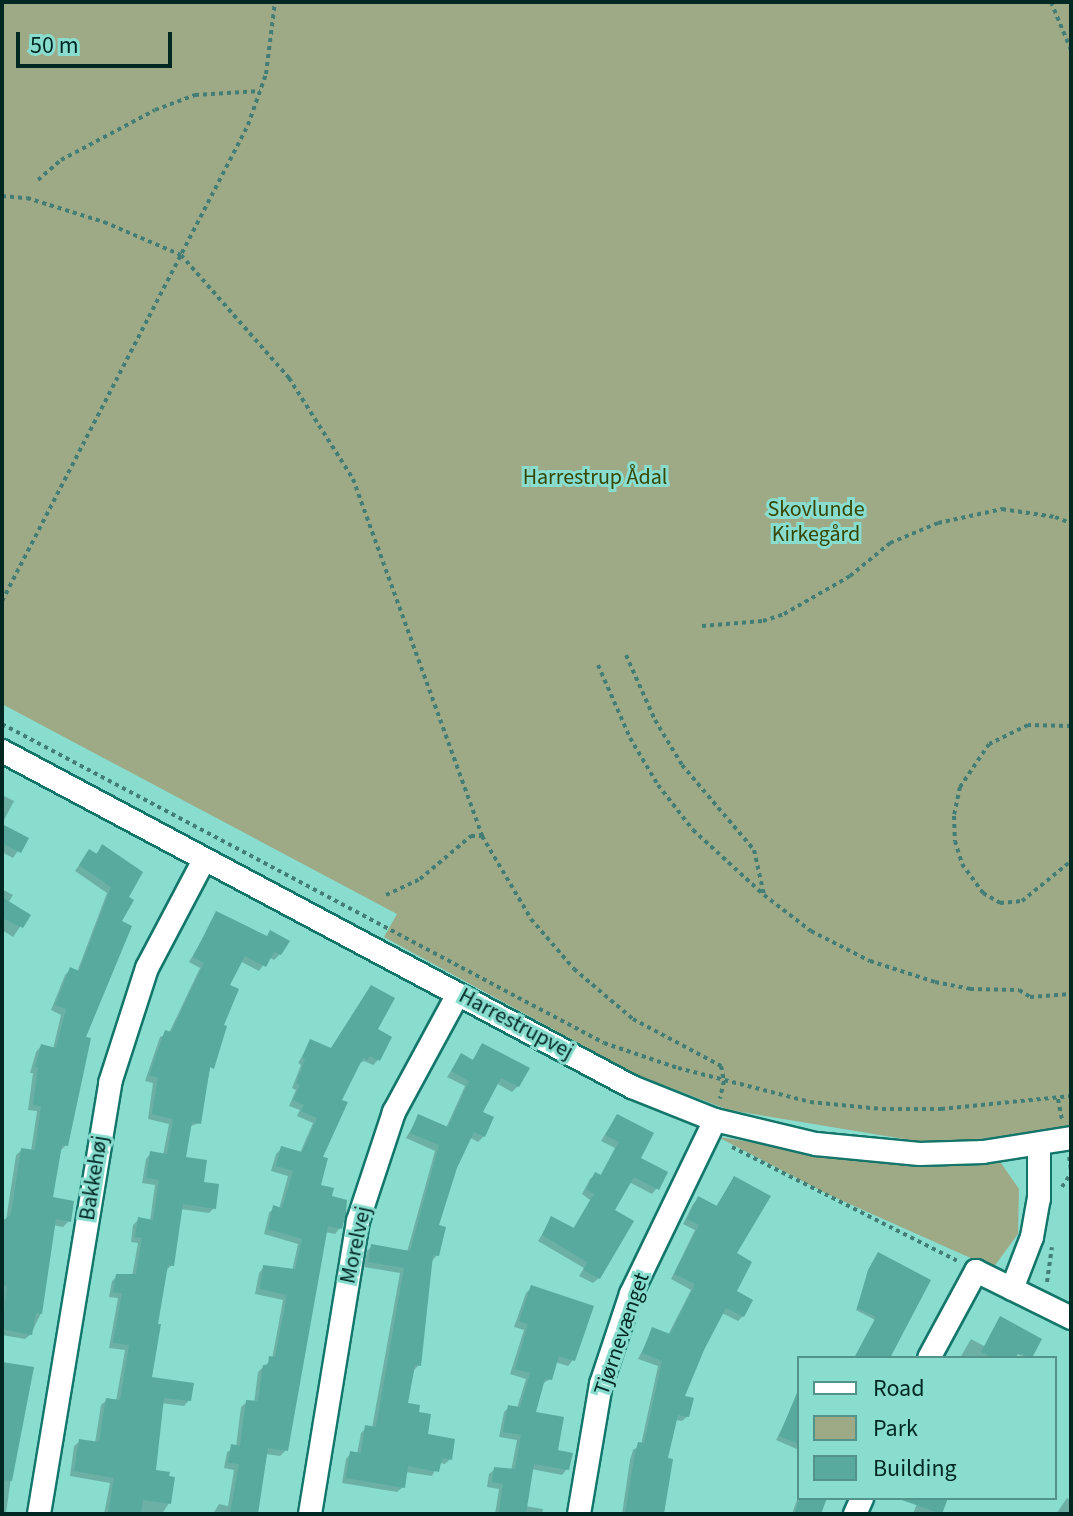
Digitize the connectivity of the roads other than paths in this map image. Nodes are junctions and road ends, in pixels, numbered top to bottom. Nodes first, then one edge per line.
1 (2, 751) edge
2 (204, 860) junction
3 (458, 994) junction
4 (712, 1128) junction
5 (1071, 1138) edge
6 (1039, 1145) junction
7 (1012, 1289) junction
8 (1071, 1318) edge
9 (930, 1356) edge
10 (39, 1514) edge
11 (310, 1514) edge
12 (579, 1514) edge

1 - 2 street, Harrestrupvej
2 - 3 street, Harrestrupvej
2 - 10 street, Bakkehøj
3 - 4 street, Harrestrupvej
3 - 11 street, Morelvej
4 - 6 street, Harrestrupvej
4 - 12 street, Tjørnevænget
5 - 6 street, Harrestrupvej
6 - 7 street
7 - 8 street
7 - 9 street

